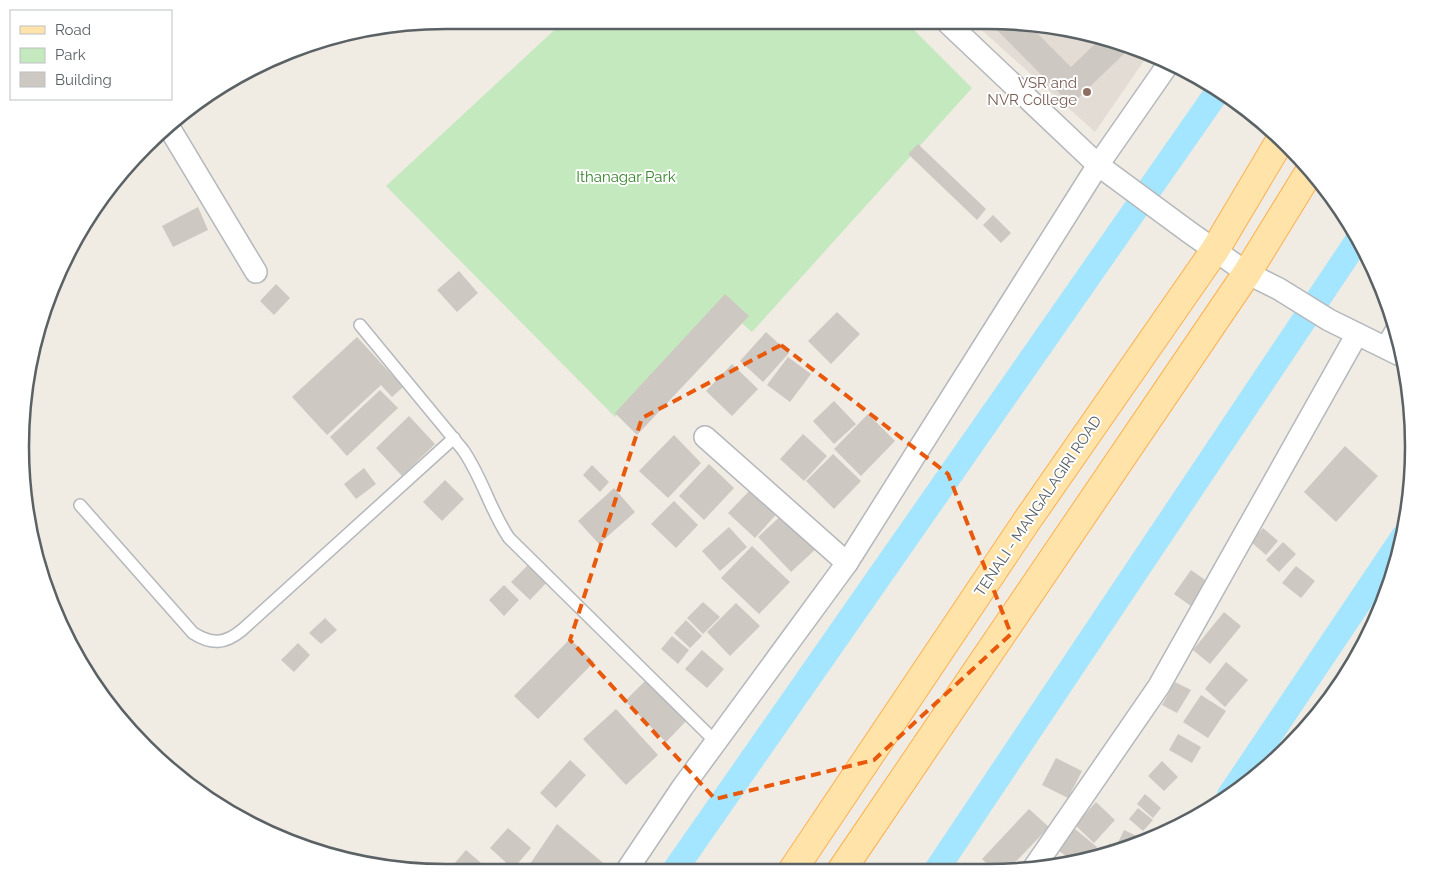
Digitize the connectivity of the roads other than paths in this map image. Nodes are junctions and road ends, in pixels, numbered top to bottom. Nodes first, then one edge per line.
1 (954, 29) edge
2 (1165, 69) edge
3 (172, 132) edge
4 (1277, 145) edge
5 (1098, 165) junction
6 (1306, 176) edge
7 (1215, 250) junction
8 (256, 272) dead end
9 (1247, 273) junction
10 (360, 325) dead end
11 (1357, 334) junction
12 (1392, 344) edge
13 (704, 437) dead end
14 (454, 438) junction
15 (80, 505) dead end
16 (847, 563) junction
17 (717, 743) junction
18 (1038, 861) edge
19 (631, 864) edge
20 (797, 864) edge
21 (846, 864) edge

1 - 5 street
2 - 5 street
3 - 8 street
4 - 7 main road, TENALI - MANGALAGIRI ROAD
5 - 7 street
5 - 16 street
6 - 9 main road
7 - 9 street
7 - 20 main road, TENALI - MANGALAGIRI ROAD
9 - 11 street
9 - 21 main road
10 - 14 lane
11 - 12 street
11 - 18 street
13 - 16 street
14 - 15 lane
14 - 17 lane
16 - 17 street
17 - 19 street

